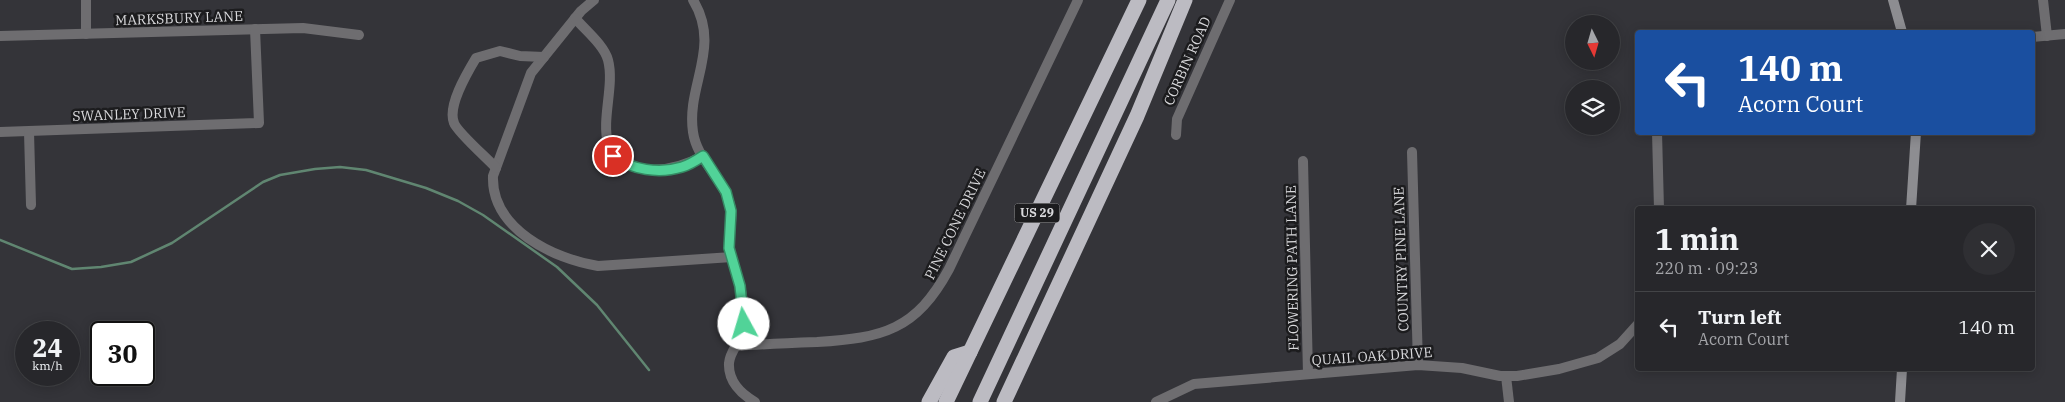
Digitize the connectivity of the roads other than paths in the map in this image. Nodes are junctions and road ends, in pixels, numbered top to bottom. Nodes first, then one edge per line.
1 (86, 0) edge
2 (594, 0) edge
3 (693, 0) edge
4 (1078, 0) edge
5 (1139, 0) edge
6 (1168, 0) edge
7 (1185, 0) edge
8 (1230, 0) edge
9 (1893, 0) edge
10 (2043, 0) edge
11 (575, 18) junction
12 (255, 30) junction
13 (1901, 30) edge
14 (86, 34) junction
15 (2065, 34) edge
16 (359, 35) dead end
17 (0, 36) edge
18 (2047, 36) junction
19 (2035, 37) edge
20 (544, 57) junction
21 (0, 132) edge
22 (29, 132) junction
23 (1176, 135) dead end
24 (1657, 135) edge
25 (1916, 135) edge
26 (1412, 152) dead end
27 (703, 156) junction
28 (1303, 161) dead end
29 (496, 168) junction
30 (31, 205) dead end
31 (1659, 206) edge
32 (1911, 206) edge
33 (732, 257) junction
34 (1635, 327) edge
35 (736, 346) junction
36 (970, 352) junction
37 (1418, 365) junction
38 (1902, 371) edge
39 (1308, 374) junction
40 (1506, 376) junction
41 (1007, 398) edge
42 (755, 402) edge
43 (929, 402) edge
44 (946, 402) edge
45 (980, 402) edge
46 (1156, 402) edge
47 (1508, 402) edge
48 (1900, 402) edge

1 - 14 street
2 - 11 street
3 - 27 street
4 - 35 street, PINE CONE DRIVE
5 - 36 highway, US 29
6 - 45 highway, US 29
7 - 41 highway
8 - 23 street, CORBIN ROAD
9 - 13 street
10 - 18 street
11 - 20 street
11 - 27 street
12 - 14 street, MARKSBURY LANE
12 - 16 street, MARKSBURY LANE
12 - 22 street, SWANLEY DRIVE
14 - 17 street, MARKSBURY LANE
15 - 18 street
18 - 19 street
20 - 29 street
20 - 29 street
21 - 22 street, SWANLEY DRIVE
22 - 30 street
24 - 31 street
25 - 32 street
26 - 37 street, COUNTRY PINE LANE
27 - 33 street
28 - 39 street, FLOWERING PATH LANE
29 - 33 street
33 - 35 street
34 - 40 street, QUAIL OAK DRIVE
35 - 42 street
36 - 43 highway
36 - 44 highway, US 29
37 - 39 street, QUAIL OAK DRIVE
37 - 40 street, QUAIL OAK DRIVE
38 - 48 street
39 - 46 street, QUAIL OAK DRIVE
40 - 47 street

